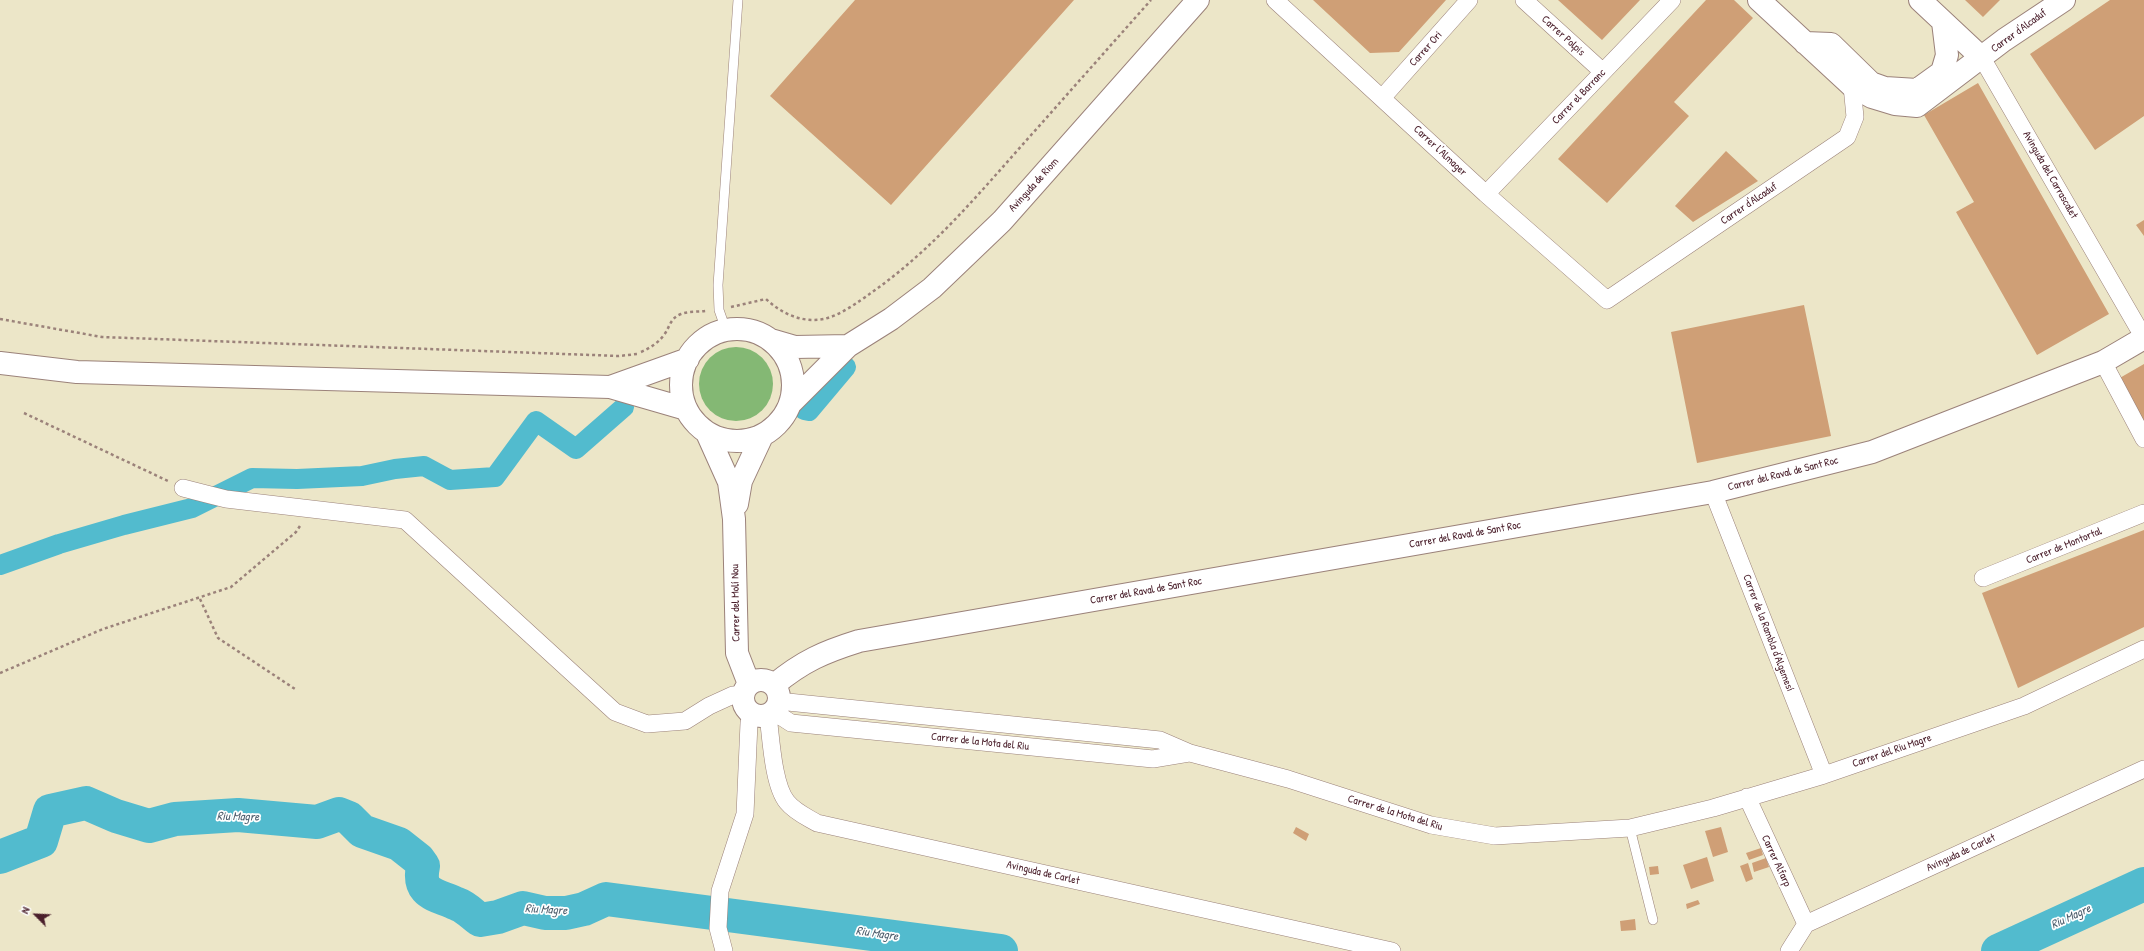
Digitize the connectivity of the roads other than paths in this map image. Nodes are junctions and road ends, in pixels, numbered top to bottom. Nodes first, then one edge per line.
1 (738, 0) edge
2 (1198, 0) edge
3 (1274, 0) edge
4 (1469, 0) edge
5 (1524, 0) edge
6 (1672, 0) edge
7 (1759, 0) edge
8 (1920, 0) edge
9 (2064, 0) edge
10 (1943, 22) junction
11 (1805, 43) junction
12 (1982, 58) junction
13 (1603, 72) junction
14 (1852, 86) junction
15 (1382, 98) junction
16 (1486, 194) junction
17 (1607, 300) joint
18 (726, 330) junction
19 (2144, 338) edge
20 (771, 340) junction
21 (848, 346) junction
22 (688, 359) junction
23 (2103, 362) junction
24 (0, 363) edge
25 (610, 387) junction
26 (791, 403) junction
27 (686, 409) junction
28 (708, 433) junction
29 (762, 436) junction
30 (2144, 439) edge
31 (183, 488) road end
32 (1713, 492) junction
33 (2144, 513) edge
34 (734, 519) junction
35 (1984, 578) dead end
36 (2144, 649) edge
37 (762, 701) junction
38 (2144, 769) edge
39 (1824, 775) junction
40 (1747, 797) junction
41 (1630, 828) junction
42 (1653, 920) dead end
43 (1806, 924) junction
44 (724, 951) edge
45 (1392, 951) edge
46 (1789, 951) edge

1 - 18 lane
2 - 21 street, Avinguda de Riom
3 - 15 street, Carrer l'Almager
4 - 15 street, Carrer Ori
5 - 13 street, Carrer Polpis
6 - 13 street, Carrer el Barranc
7 - 11 street
8 - 10 street, Avinguda del Carrascalet
9 - 12 street, Carrer d'Alcaduf
10 - 11 street
10 - 12 street, Avinguda del Carrascalet
11 - 14 street
12 - 14 street, Carrer d'Alcaduf
12 - 19 street, Avinguda del Carrascalet
13 - 16 street, Carrer el Barranc
14 - 17 street, Carrer d'Alcaduf
15 - 16 street, Carrer l'Almager
16 - 17 street, Carrer l'Almager
18 - 20 street
18 - 22 street
19 - 23 street, Carrer del Raval de Sant Roc
20 - 21 street
20 - 26 street
21 - 26 street, Avinguda de Riom
22 - 25 street
22 - 27 street
23 - 30 street
23 - 32 street, Carrer del Raval de Sant Roc
24 - 25 street
25 - 27 street
26 - 29 street
27 - 28 street
28 - 29 street
28 - 34 street, Carrer del Molí Nou
29 - 34 street, Carrer del Molí Nou
31 - 37 street
32 - 37 street, Carrer del Raval de Sant Roc
32 - 39 street, Carrer de la Rambla d'Algemesí
33 - 35 street, Carrer de Montortal
34 - 37 street, Carrer del Molí Nou
36 - 39 street, Carrer del Riu Magre
37 - 41 street, Carrer de la Mota del Riu
37 - 44 street
37 - 45 street, Avinguda de Carlet
38 - 43 street, Avinguda de Carlet
39 - 40 street, Carrer del Riu Magre
40 - 41 street, Carrer del Riu Magre
40 - 43 street, Carrer Alfarp
41 - 42 lane
43 - 46 street

